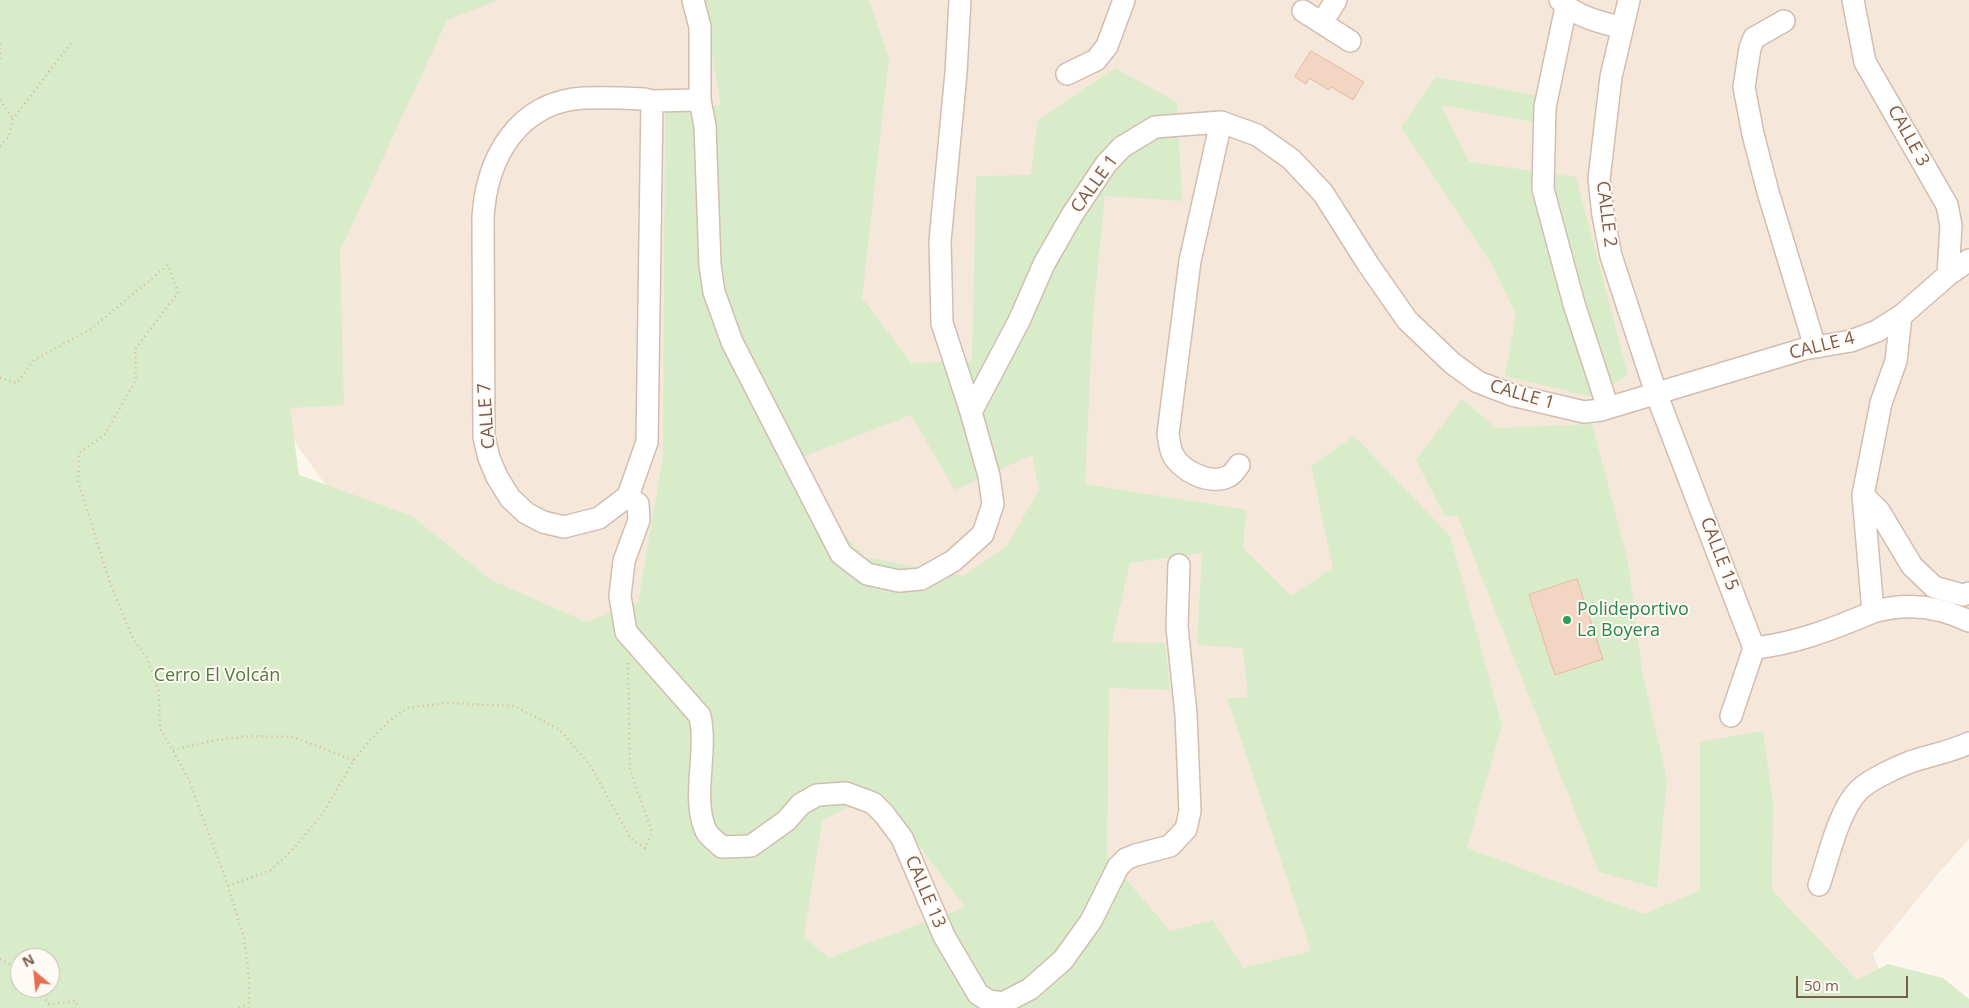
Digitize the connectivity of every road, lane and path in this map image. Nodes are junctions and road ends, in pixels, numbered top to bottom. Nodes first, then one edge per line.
1 (693, 0) edge
2 (960, 0) edge
3 (1124, 0) edge
4 (1336, 0) edge
5 (1629, 0) edge
6 (1853, 0) edge
7 (1563, 4) edge
8 (1303, 11) dead end
9 (1784, 21) dead end
10 (1322, 23) junction
11 (1621, 27) junction
12 (1350, 41) dead end
13 (72, 42) dead end
14 (0, 43) edge
15 (0, 60) edge
16 (1067, 74) dead end
17 (0, 100) edge
18 (700, 100) junction
19 (652, 101) junction
20 (14, 119) junction
21 (1221, 122) junction
22 (0, 146) edge
23 (1969, 260) edge
24 (1948, 275) junction
25 (1901, 316) junction
26 (1815, 347) junction
27 (0, 378) edge
28 (1656, 393) junction
29 (1608, 408) junction
30 (971, 412) junction
31 (1240, 465) dead end
32 (1863, 495) junction
33 (628, 496) junction
34 (1179, 565) dead end
35 (1969, 593) edge
36 (1873, 612) junction
37 (1969, 622) edge
38 (1754, 648) junction
39 (628, 660) dead end
40 (1730, 716) dead end
41 (1969, 743) edge
42 (173, 750) junction
43 (354, 760) junction
44 (1819, 885) dead end
45 (228, 886) junction
46 (44, 998) edge
47 (248, 1006) edge
48 (78, 1008) edge
49 (239, 1008) edge

1 - 18 street
2 - 30 street
3 - 16 street
4 - 10 street
5 - 11 street, CALLE 2
6 - 24 street, CALLE 3
7 - 11 street
7 - 29 street
8 - 10 street
9 - 26 street
10 - 12 street
11 - 28 street, CALLE 2
13 - 20 path
14 - 15 path
17 - 20 path
18 - 19 street, CALLE 7
18 - 30 street
19 - 33 street
19 - 33 street, CALLE 7
20 - 22 path
21 - 29 street, CALLE 1
21 - 30 street, CALLE 1
21 - 31 street
23 - 24 street, CALLE 4
24 - 25 street, CALLE 4
25 - 26 street, CALLE 4
25 - 32 street
26 - 28 street, CALLE 4
27 - 42 path
28 - 29 street, CALLE 1
28 - 38 street, CALLE 15
32 - 35 street
32 - 36 street
33 - 34 street, CALLE 13
36 - 37 street
36 - 38 street
38 - 40 street
39 - 43 path
41 - 44 street
42 - 43 path
42 - 45 path
43 - 45 path
45 - 47 path
46 - 48 path
47 - 49 path

